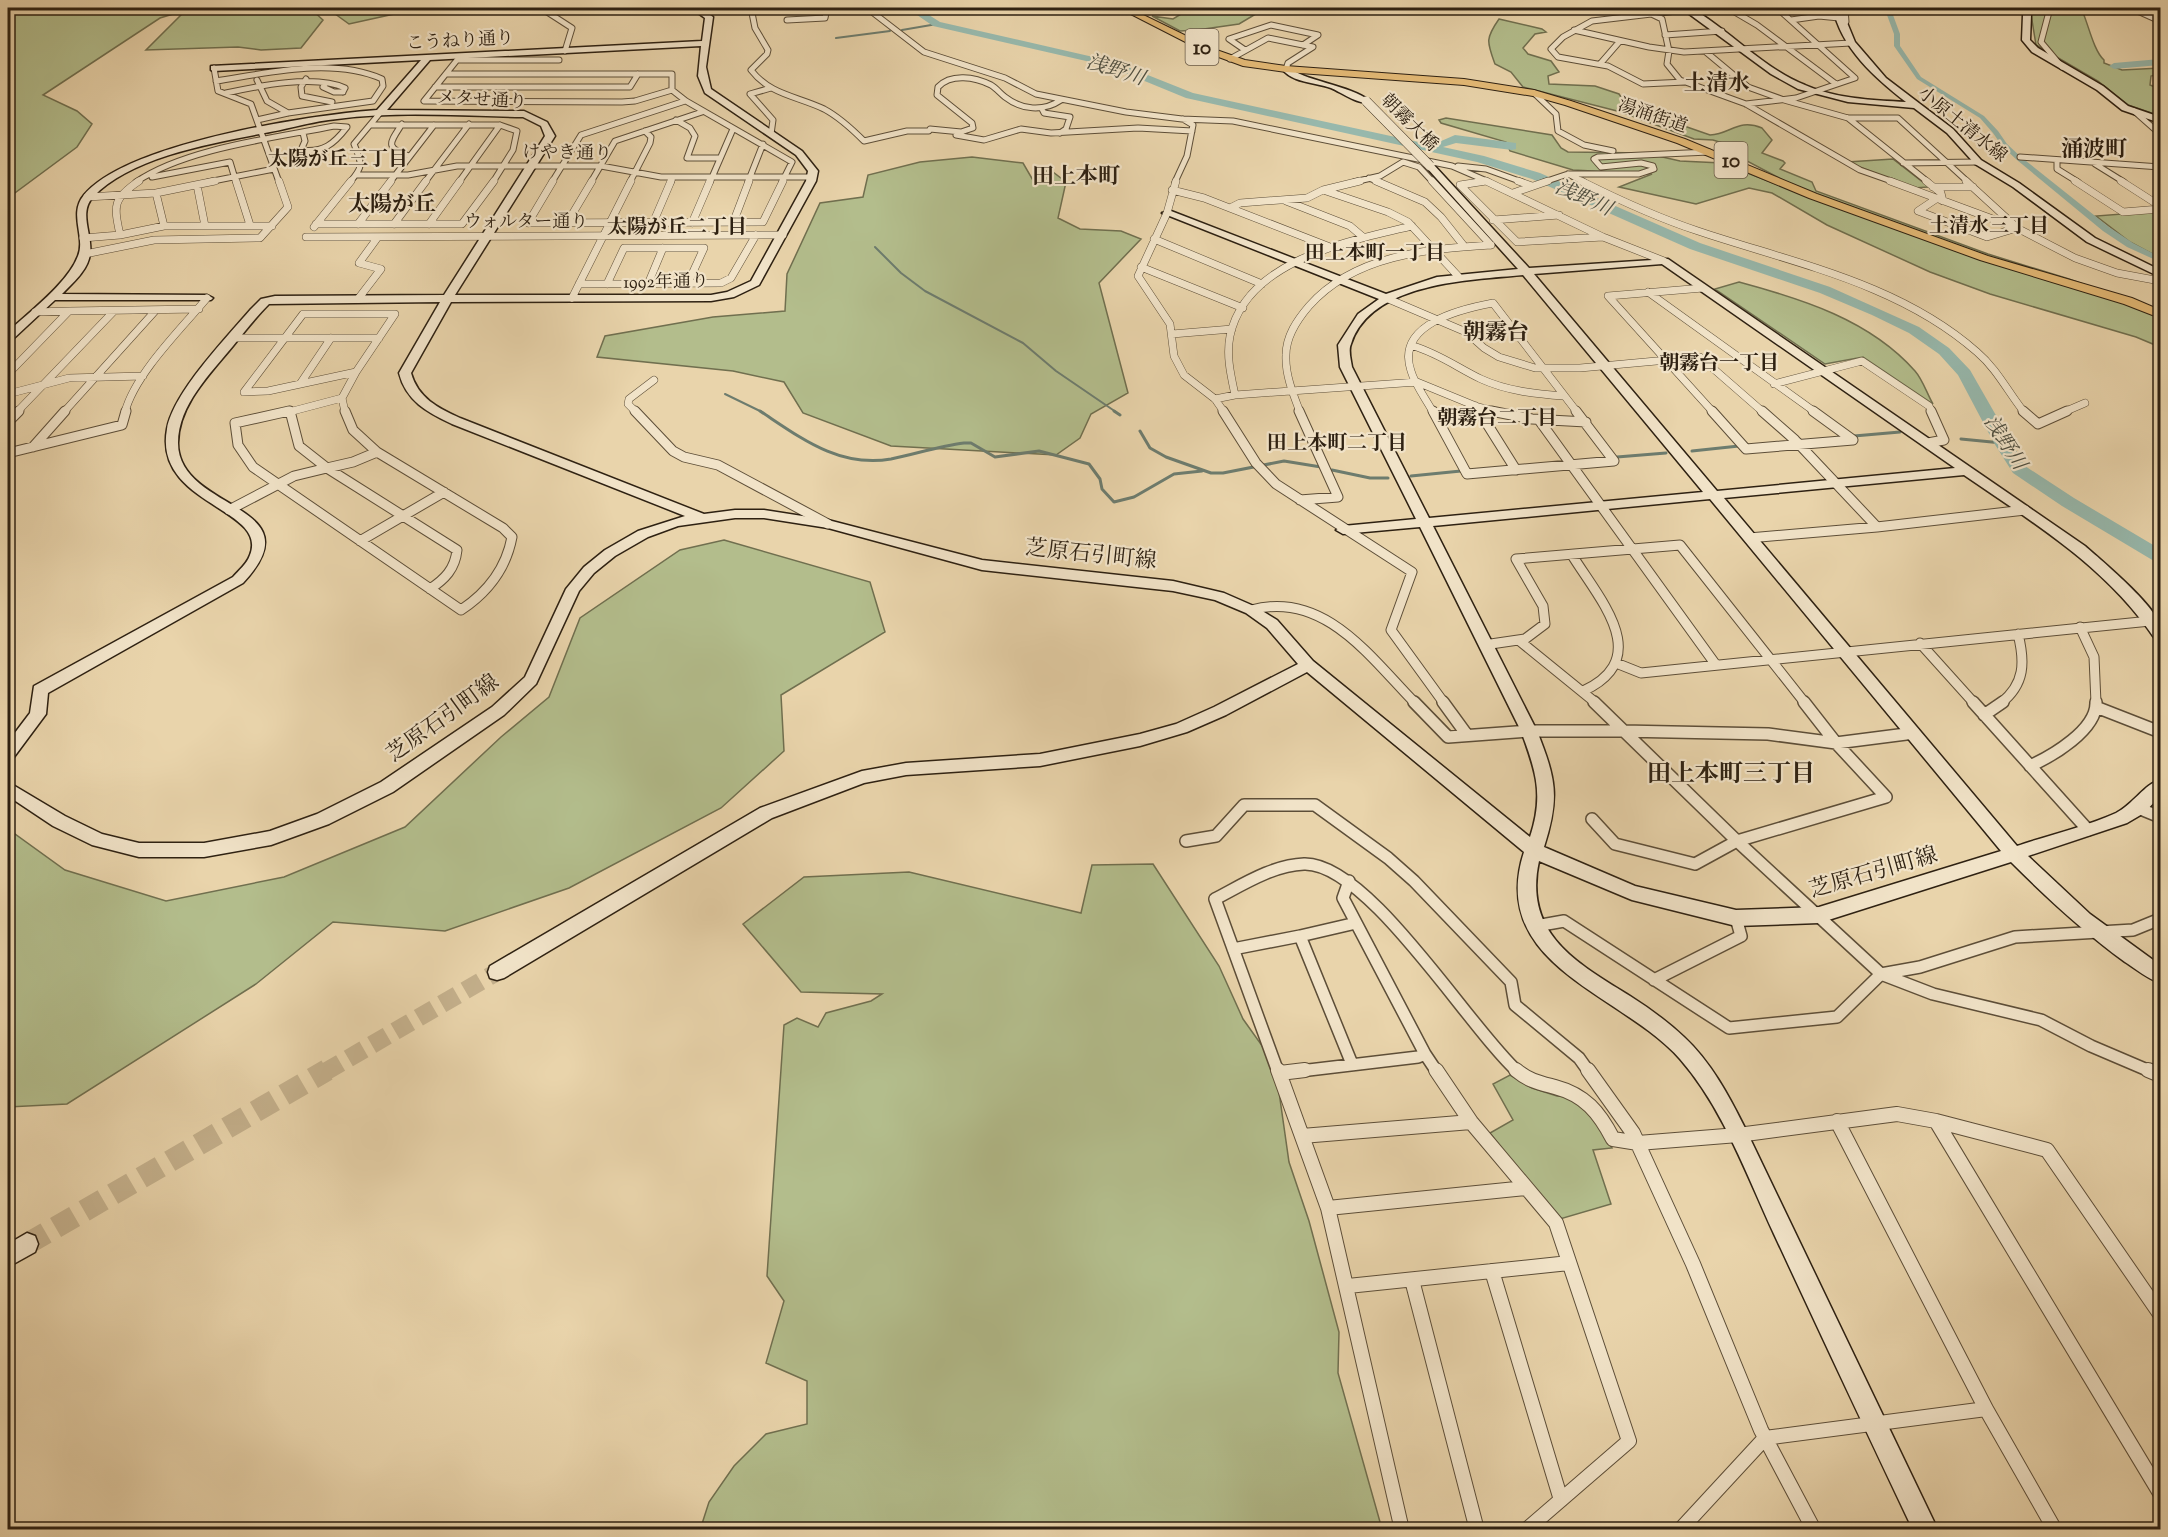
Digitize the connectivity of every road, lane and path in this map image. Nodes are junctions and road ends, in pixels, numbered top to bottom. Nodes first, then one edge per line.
1 (541, 8) edge
2 (695, 8) edge
3 (754, 8) edge
4 (827, 8) edge
5 (867, 8) edge
6 (1123, 8) edge
7 (1639, 8) edge
8 (1686, 8) edge
9 (1702, 8) edge
10 (1728, 8) edge
11 (1777, 8) edge
12 (1837, 8) edge
13 (1845, 8) edge
14 (2024, 8) edge
15 (2050, 8) edge
16 (2131, 8) edge
17 (1653, 14) junction
18 (787, 20) dead end
19 (1791, 20) junction
20 (2160, 21) edge
21 (1840, 22) junction
22 (1574, 30) junction
23 (1722, 31) junction
24 (1665, 35) junction
25 (1620, 41) junction
26 (706, 43) junction
27 (1818, 43) junction
28 (1851, 43) junction
29 (1303, 45) junction
30 (1784, 46) junction
31 (1745, 48) junction
32 (1245, 50) junction
33 (566, 51) junction
34 (1670, 51) junction
35 (1706, 52) junction
36 (427, 58) junction
37 (1230, 58) junction
38 (1600, 64) junction
39 (2062, 67) junction
40 (214, 68) joint
41 (1286, 69) junction
42 (312, 70) junction
43 (1331, 72) junction
44 (446, 74) junction
45 (550, 74) junction
46 (638, 74) junction
47 (254, 75) junction
48 (216, 81) junction
49 (1685, 82) junction
50 (303, 84) junction
51 (1836, 84) junction
52 (1334, 86) junction
53 (259, 87) junction
54 (435, 87) junction
55 (527, 88) junction
56 (771, 88) junction
57 (672, 90) junction
58 (1817, 92) junction
59 (1534, 93) junction
60 (224, 94) junction
61 (1061, 100) junction
62 (1784, 100) junction
63 (685, 101) junction
64 (506, 102) junction
65 (334, 104) junction
66 (1746, 104) junction
67 (1913, 105) junction
68 (1042, 109) junction
69 (2134, 111) junction
70 (702, 112) junction
71 (288, 113) junction
72 (380, 113) junction
73 (498, 113) junction
74 (1848, 118) junction
75 (1182, 119) junction
76 (676, 120) junction
77 (2160, 120) edge
78 (402, 124) junction
79 (434, 124) junction
80 (468, 124) junction
81 (370, 125) junction
82 (500, 125) junction
83 (733, 129) junction
84 (261, 130) junction
85 (596, 130) junction
86 (645, 131) junction
87 (929, 131) junction
88 (1192, 131) junction
89 (303, 133) junction
90 (1060, 133) junction
91 (771, 134) junction
92 (2160, 134) edge
93 (358, 139) junction
94 (337, 140) junction
95 (615, 141) junction
96 (763, 144) junction
97 (1706, 151) junction
98 (409, 156) junction
99 (2020, 157) dead end
100 (719, 158) junction
101 (2057, 160) junction
102 (1947, 162) junction
103 (1978, 162) junction
104 (2093, 162) junction
105 (1903, 163) junction
106 (471, 166) junction
107 (503, 166) junction
108 (532, 166) junction
109 (563, 166) junction
110 (601, 166) junction
111 (1452, 166) junction
112 (2144, 166) junction
113 (2160, 167) edge
114 (274, 169) junction
115 (435, 169) junction
116 (636, 172) junction
117 (1565, 174) junction
118 (357, 175) junction
119 (394, 175) junction
120 (234, 176) junction
121 (2160, 176) edge
122 (674, 177) junction
123 (711, 177) junction
124 (749, 177) junction
125 (787, 177) junction
126 (812, 177) junction
127 (145, 178) junction
128 (1369, 178) junction
129 (1487, 181) junction
130 (196, 184) junction
131 (1533, 186) junction
132 (1933, 187) junction
133 (1973, 187) junction
134 (1172, 190) junction
135 (1323, 190) junction
136 (156, 193) junction
137 (1513, 193) junction
138 (120, 196) junction
139 (87, 197) junction
140 (1283, 200) junction
141 (1940, 200) junction
142 (2160, 207) edge
143 (1230, 208) junction
144 (1167, 213) junction
145 (1559, 215) junction
146 (1493, 219) junction
147 (567, 223) junction
148 (610, 223) junction
149 (653, 223) junction
150 (692, 223) junction
151 (733, 223) junction
152 (316, 224) junction
153 (358, 224) junction
154 (394, 224) junction
155 (429, 224) junction
156 (250, 225) junction
157 (164, 226) junction
158 (205, 226) junction
159 (272, 226) junction
160 (1412, 226) junction
161 (2017, 228) junction
162 (120, 235) junction
163 (756, 235) junction
164 (783, 235) junction
165 (489, 236) junction
166 (603, 236) junction
167 (378, 237) junction
168 (1363, 237) junction
169 (1603, 237) junction
170 (83, 238) junction
171 (1154, 239) junction
172 (1464, 246) junction
173 (1330, 247) junction
174 (663, 248) junction
175 (1434, 249) junction
176 (85, 254) junction
177 (1664, 261) junction
178 (1295, 262) junction
179 (1141, 267) junction
180 (1526, 270) junction
181 (2160, 274) edge
182 (1458, 276) junction
183 (1338, 281) junction
184 (2160, 281) edge
185 (579, 284) junction
186 (607, 284) junction
187 (648, 284) junction
188 (688, 284) junction
189 (1262, 285) junction
190 (1704, 288) junction
191 (1648, 292) junction
192 (51, 297) junction
193 (207, 298) joint
194 (572, 298) junction
195 (1386, 298) junction
196 (358, 299) junction
197 (448, 299) junction
198 (1242, 308) junction
199 (199, 309) junction
200 (156, 310) junction
201 (69, 311) junction
202 (114, 311) junction
203 (35, 312) junction
204 (2160, 314) edge
205 (1438, 318) junction
206 (1232, 329) junction
207 (1172, 334) junction
208 (8, 338) edge
209 (234, 338) junction
210 (284, 338) junction
211 (332, 338) junction
212 (379, 338) junction
213 (1413, 346) junction
214 (1666, 361) junction
215 (1607, 366) junction
216 (1545, 369) junction
217 (1822, 370) junction
218 (356, 372) junction
219 (8, 374) edge
220 (143, 376) junction
221 (96, 377) junction
222 (654, 380) dead end
223 (1417, 382) junction
224 (44, 384) junction
225 (300, 384) junction
226 (1774, 384) junction
227 (1355, 387) junction
228 (1292, 391) junction
229 (8, 394) edge
230 (1235, 395) junction
231 (1564, 396) junction
232 (342, 398) junction
233 (1215, 399) junction
234 (2085, 403) dead end
235 (1476, 406) junction
236 (289, 411) junction
237 (1539, 420) junction
238 (8, 422) edge
239 (1586, 422) junction
240 (1928, 443) junction
241 (1800, 445) junction
242 (33, 447) junction
243 (378, 452) junction
244 (8, 453) edge
245 (1570, 465) junction
246 (327, 468) junction
247 (1516, 470) junction
248 (1967, 471) junction
249 (1837, 483) junction
250 (277, 485) junction
251 (444, 492) junction
252 (1714, 494) junction
253 (1300, 500) junction
254 (1599, 505) junction
255 (229, 510) junction
256 (2025, 510) junction
257 (403, 516) junction
258 (700, 517) junction
259 (1424, 522) junction
260 (828, 524) junction
261 (1876, 527) junction
262 (1343, 530) junction
263 (1749, 538) junction
264 (360, 541) junction
265 (1631, 549) junction
266 (1572, 555) junction
267 (430, 589) junction
268 (1251, 610) junction
269 (2156, 620) edge
270 (2080, 627) junction
271 (2018, 634) junction
272 (2160, 635) edge
273 (1521, 642) junction
274 (1920, 643) junction
275 (1484, 645) junction
276 (1846, 652) junction
277 (1769, 660) junction
278 (1616, 663) junction
279 (1308, 665) junction
280 (1716, 665) junction
281 (1583, 691) junction
282 (2096, 707) junction
283 (1984, 715) junction
284 (1529, 731) junction
285 (1623, 731) junction
286 (2160, 732) edge
287 (1914, 733) junction
288 (1467, 735) junction
289 (1836, 743) junction
290 (8, 753) edge
291 (2030, 766) junction
292 (2160, 786) edge
293 (8, 788) edge
294 (2138, 808) junction
295 (2160, 817) edge
296 (1592, 819) dead end
297 (2088, 830) junction
298 (1186, 840) dead end
299 (1737, 841) junction
300 (1535, 851) junction
301 (2014, 854) junction
302 (1349, 881) junction
303 (1819, 915) junction
304 (1736, 918) junction
305 (2160, 919) edge
306 (1356, 923) junction
307 (1536, 926) junction
308 (2095, 931) junction
309 (1300, 936) junction
310 (1233, 949) junction
311 (497, 972) tunnel mouth
312 (1881, 974) junction
313 (2160, 975) edge
314 (1654, 980) junction
315 (1425, 1054) junction
316 (1352, 1064) junction
317 (1280, 1073) junction
318 (2160, 1076) edge
319 (1838, 1121) junction
320 (1936, 1121) junction
321 (1471, 1122) junction
322 (1738, 1135) junction
323 (1302, 1136) junction
324 (1638, 1143) junction
325 (1526, 1188) junction
326 (1328, 1208) junction
327 (27, 1244) tunnel mouth
328 (8, 1256) edge
329 (1569, 1263) junction
330 (1492, 1271) junction
331 (1412, 1280) junction
332 (1348, 1286) junction
333 (2160, 1314) edge
334 (1986, 1409) junction
335 (1875, 1422) junction
336 (1765, 1438) junction
337 (2160, 1493) edge
338 (1561, 1500) junction
339 (1402, 1530) edge
340 (1477, 1530) edge
341 (1526, 1530) edge
342 (1680, 1530) edge
343 (1814, 1530) edge
344 (1926, 1530) edge
345 (2055, 1530) edge

1 - 33 street
2 - 26 street
3 - 56 street
4 - 18 street
5 - 61 street
6 - 37 main road, 湯涌街道 / 10
7 - 17 street
8 - 9 street
8 - 17 street
8 - 23 street
10 - 30 street
11 - 19 street
12 - 21 street, 小原土清水線
13 - 21 street
14 - 39 street
15 - 39 street
16 - 20 street
17 - 22 street
17 - 24 street
19 - 21 street
19 - 27 street
21 - 28 street, 小原土清水線
22 - 25 street
22 - 38 street
23 - 24 street
23 - 31 street
24 - 34 street
25 - 34 street
25 - 38 street
26 - 33 street, こうねり通り
26 - 91 street
27 - 28 street
27 - 30 street
27 - 51 street
28 - 67 street, 小原土清水線
29 - 32 street
29 - 32 street
29 - 41 street
30 - 31 street
30 - 51 street
31 - 35 street
31 - 58 street
32 - 37 street
33 - 36 street, こうねり通り
34 - 35 street
34 - 49 street
35 - 62 street
36 - 40 street, こうねり通り
36 - 72 street
37 - 41 main road, 湯涌街道 / 10
38 - 49 street
39 - 69 street
40 - 48 street
41 - 43 main road, 湯涌街道 / 10
41 - 52 street
42 - 47 street
42 - 50 street
42 - 65 street
43 - 52 street
43 - 59 main road, 湯涌街道 / 10
44 - 45 street
44 - 45 street
44 - 54 street
45 - 46 street
45 - 55 street
46 - 55 street
46 - 57 street
47 - 48 street
47 - 53 street
48 - 60 street
49 - 66 street
50 - 53 street
50 - 65 street
50 - 65 street
51 - 58 street
52 - 180 street, 朝霧大橋, bridge
53 - 60 street
53 - 71 street
54 - 55 street
54 - 64 street
55 - 64 street
56 - 87 street
56 - 91 street
57 - 63 street
57 - 64 street
58 - 62 street
58 - 67 street
59 - 97 main road, 湯涌街道 / 10
59 - 97 street
60 - 84 street
61 - 68 street
61 - 75 street
62 - 66 street
62 - 74 street
63 - 70 street
63 - 85 street
64 - 73 street
65 - 71 street
66 - 141 street
67 - 103 street, 小原土清水線
68 - 87 street
68 - 90 street
69 - 77 street
69 - 92 street
70 - 76 street
70 - 83 street
71 - 84 street
72 - 73 street, メタせ通り
72 - 81 street
72 - 84 street, メタせ通り
73 - 108 street, メタせ通り
74 - 102 street
74 - 105 street
75 - 88 street
75 - 111 street
76 - 86 street
76 - 100 street
78 - 79 street
78 - 81 street
78 - 98 street
79 - 80 street
79 - 98 street
80 - 82 street
80 - 115 street
81 - 93 street
82 - 106 street
82 - 107 street
83 - 96 street
83 - 100 street
84 - 89 street
84 - 114 street
84 - 127 street
84 - 139 street, メタせ通り
85 - 95 street
85 - 109 street
86 - 95 street
86 - 116 street
87 - 90 street
88 - 90 street
88 - 134 street
89 - 94 street
89 - 94 street
91 - 126 street
93 - 94 street
93 - 118 street
95 - 110 street
96 - 124 street
96 - 125 street
97 - 117 street
97 - 204 main road, 湯涌街道 / 10
98 - 119 street
99 - 101 street
100 - 123 street
101 - 104 street
101 - 142 street
102 - 103 street
102 - 105 street
102 - 133 street
103 - 181 street, 小原土清水線
104 - 112 street
104 - 142 street
105 - 132 street
106 - 107 street, けやき通り
106 - 115 street, けやき通り
106 - 155 street
107 - 108 street, けやき通り
107 - 155 street
108 - 109 street, けやき通り
108 - 165 street, メタせ通り
109 - 110 street, けやき通り
109 - 147 street
110 - 116 street, けやき通り
110 - 147 street
111 - 129 street
111 - 131 street
112 - 113 street
112 - 121 street
114 - 120 street
114 - 159 street
115 - 119 street, けやき通り
115 - 154 street
116 - 122 street, けやき通り
116 - 148 street
117 - 131 street
117 - 234 street
118 - 119 street, けやき通り
118 - 152 street
119 - 153 street
120 - 127 street
120 - 130 street
120 - 156 street
122 - 123 street, けやき通り
122 - 149 street
123 - 124 street, けやき通り
123 - 150 street
124 - 125 street, けやき通り
124 - 151 street
125 - 126 street, けやき通り
125 - 151 street
126 - 164 street, 1992年通り
127 - 138 street
128 - 135 street
128 - 172 street
128 - 172 street
129 - 137 street
129 - 146 street
130 - 136 street
130 - 158 street
131 - 137 street
132 - 133 street
132 - 141 street
133 - 161 street
134 - 143 street
134 - 144 street
135 - 140 street
135 - 160 street
136 - 138 street
136 - 157 street
137 - 145 street
138 - 139 street
138 - 162 street
139 - 170 street
140 - 143 street
140 - 168 street
141 - 161 street
141 - 161 street
143 - 173 street
144 - 171 street
144 - 178 street
145 - 146 street
145 - 169 street
146 - 169 street
147 - 148 street
148 - 149 street
148 - 166 street
149 - 150 street
150 - 151 street
152 - 153 street
152 - 167 street, ウォルター通り
153 - 154 street
154 - 155 street
156 - 158 street
156 - 159 street
157 - 158 street
157 - 162 street
159 - 176 street
160 - 168 street
160 - 175 street
161 - 184 street
162 - 170 street
163 - 164 street, ウォルター通り
163 - 166 street, ウォルター通り
163 - 188 street
164 - 194 street, 1992年通り
165 - 166 street, ウォルター通り
165 - 167 street, ウォルター通り
165 - 197 street, メタせ通り
166 - 185 street
167 - 196 street
168 - 173 street
169 - 177 street
170 - 176 street
171 - 179 street
171 - 189 street
172 - 175 street
173 - 178 street
174 - 186 street
174 - 187 street
174 - 188 street
175 - 182 street
175 - 183 street
176 - 192 street
177 - 180 street
177 - 190 street
178 - 183 street
178 - 189 street
179 - 198 street
179 - 207 street
180 - 182 street
180 - 215 street, 朝霧大橋
182 - 195 street
183 - 195 street
183 - 228 street
185 - 186 street
185 - 194 street
186 - 187 street
187 - 188 street
189 - 198 street
190 - 191 street
190 - 217 street
191 - 214 street
191 - 226 street
192 - 193 street
192 - 203 street
193 - 199 street
194 - 197 street, 1992年通り
195 - 205 street
195 - 227 street
196 - 197 street, 1992年通り
196 - 209 street, 1992年通り
197 - 258 street, メタせ通り
198 - 206 street
199 - 200 street
199 - 220 street
200 - 202 street
200 - 221 street
201 - 202 street
201 - 203 street
201 - 219 street
202 - 224 street
203 - 208 street
205 - 213 street
205 - 216 street
205 - 216 street
206 - 207 street
206 - 230 street
207 - 233 street
209 - 210 street
209 - 255 street
210 - 211 street
210 - 212 street
210 - 225 street
211 - 212 street
211 - 225 street
212 - 218 street
213 - 223 street
213 - 231 street
214 - 215 street
214 - 241 street
214 - 241 street
215 - 216 street
215 - 252 street, 朝霧大橋
216 - 231 street
217 - 226 street
217 - 240 street
217 - 240 street
218 - 225 street
218 - 232 street
220 - 221 street
220 - 242 street
221 - 224 street
221 - 242 street
222 - 260 street
223 - 227 street
223 - 235 street
223 - 247 street
224 - 229 street
224 - 238 street
226 - 241 street
227 - 228 street
227 - 259 street
228 - 230 street
228 - 253 street
230 - 233 street
231 - 239 street
232 - 236 street
232 - 243 street
233 - 253 street
235 - 237 street
235 - 247 street
236 - 246 street
236 - 250 street
237 - 239 street
237 - 245 street
239 - 245 street
240 - 248 street
241 - 249 street
242 - 244 street
243 - 246 street
243 - 251 street
245 - 247 street
245 - 254 street
246 - 250 street
246 - 257 street
248 - 249 street
248 - 256 street
249 - 252 street
249 - 261 street
250 - 255 street
250 - 264 street
251 - 257 street
251 - 267 street
252 - 254 street
252 - 263 street, 朝霧大橋
253 - 262 street
254 - 259 street
254 - 265 street
255 - 290 street
256 - 261 street
256 - 269 street
257 - 264 street
257 - 267 street
258 - 260 street, 芝原石引町線
258 - 293 street, 芝原石引町線
259 - 262 street
259 - 275 street
260 - 268 street, 芝原石引町線
261 - 263 street
262 - 288 street
263 - 276 street, 朝霧大橋
264 - 267 street
265 - 266 street
265 - 277 street
265 - 280 street
266 - 273 street
266 - 278 street
268 - 279 street, 芝原石引町線
268 - 288 street
269 - 270 street
269 - 272 street
270 - 271 street
270 - 282 street
271 - 274 street
271 - 283 street
273 - 275 street
273 - 281 street
274 - 276 street
274 - 283 street
275 - 284 street
276 - 277 street
276 - 287 street, 朝霧大橋
277 - 280 street
277 - 289 street
278 - 280 street
278 - 281 street
279 - 300 street, 芝原石引町線
279 - 311 street
281 - 285 street
282 - 286 street
282 - 291 street
283 - 291 street
284 - 285 street
284 - 288 street
284 - 300 street
285 - 289 street
285 - 299 street
287 - 289 street
287 - 301 street, 朝霧大橋
289 - 299 street
291 - 297 street
292 - 294 street, 芝原石引町線
294 - 295 street
294 - 297 street, 芝原石引町線
296 - 299 street
297 - 301 street, 芝原石引町線
298 - 324 street
299 - 303 street
300 - 304 street, 芝原石引町線
300 - 307 street
301 - 303 street, 芝原石引町線
301 - 308 street
302 - 306 street
302 - 310 street
302 - 324 street
303 - 304 street, 芝原石引町線
303 - 312 street
304 - 314 street
305 - 308 street
306 - 309 street
306 - 315 street
307 - 314 street
307 - 322 street
308 - 312 street
308 - 313 street
309 - 310 street
309 - 316 street
310 - 317 street
312 - 314 street
312 - 318 street
315 - 316 street
315 - 321 street
316 - 317 street
317 - 323 street
319 - 320 street
319 - 322 street
319 - 334 street
320 - 333 street
320 - 337 street
321 - 323 street
321 - 325 street
322 - 324 street
322 - 335 street
323 - 326 street
324 - 336 street
325 - 326 street
325 - 329 street
326 - 332 street
327 - 328 street
329 - 330 street
329 - 338 street
330 - 331 street
330 - 338 street
331 - 332 street
331 - 340 street
332 - 339 street
334 - 335 street
334 - 345 street
335 - 336 street
335 - 344 street
336 - 342 street
336 - 343 street
338 - 341 street

